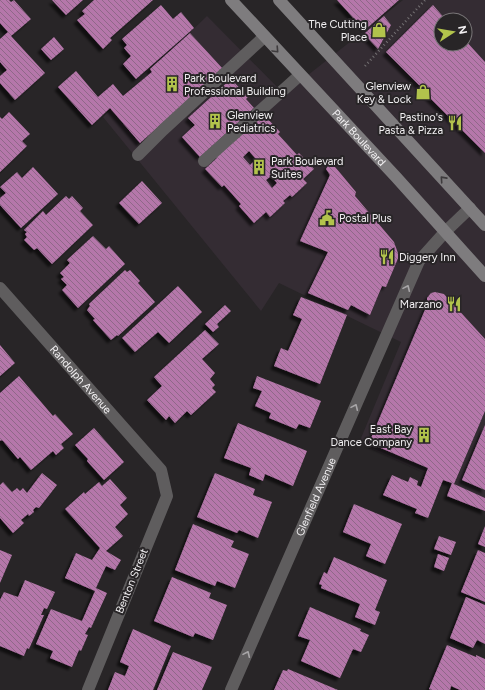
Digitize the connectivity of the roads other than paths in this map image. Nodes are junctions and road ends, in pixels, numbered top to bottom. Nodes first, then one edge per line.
1 (231, 0) edge
2 (279, 0) edge
3 (264, 37) junction
4 (300, 75) junction
5 (138, 156) dead end
6 (204, 161) dead end
7 (470, 208) junction
8 (485, 225) edge
9 (445, 232) junction
10 (485, 276) edge
11 (0, 288) edge
12 (161, 470) joint
13 (88, 690) edge
14 (231, 690) edge

1 - 3 main road, Park Boulevard
7 -> 2 main road
3 -> 4 main road, Park Boulevard
3 - 5 street
4 - 6 street
4 - 9 main road, Park Boulevard
7 - 8 main road
7 - 9 street, Glenfield Avenue
9 - 10 main road, Park Boulevard
14 -> 9 street, Glenfield Avenue
11 - 12 street, Randolph Avenue
12 - 13 street, Benton Street

